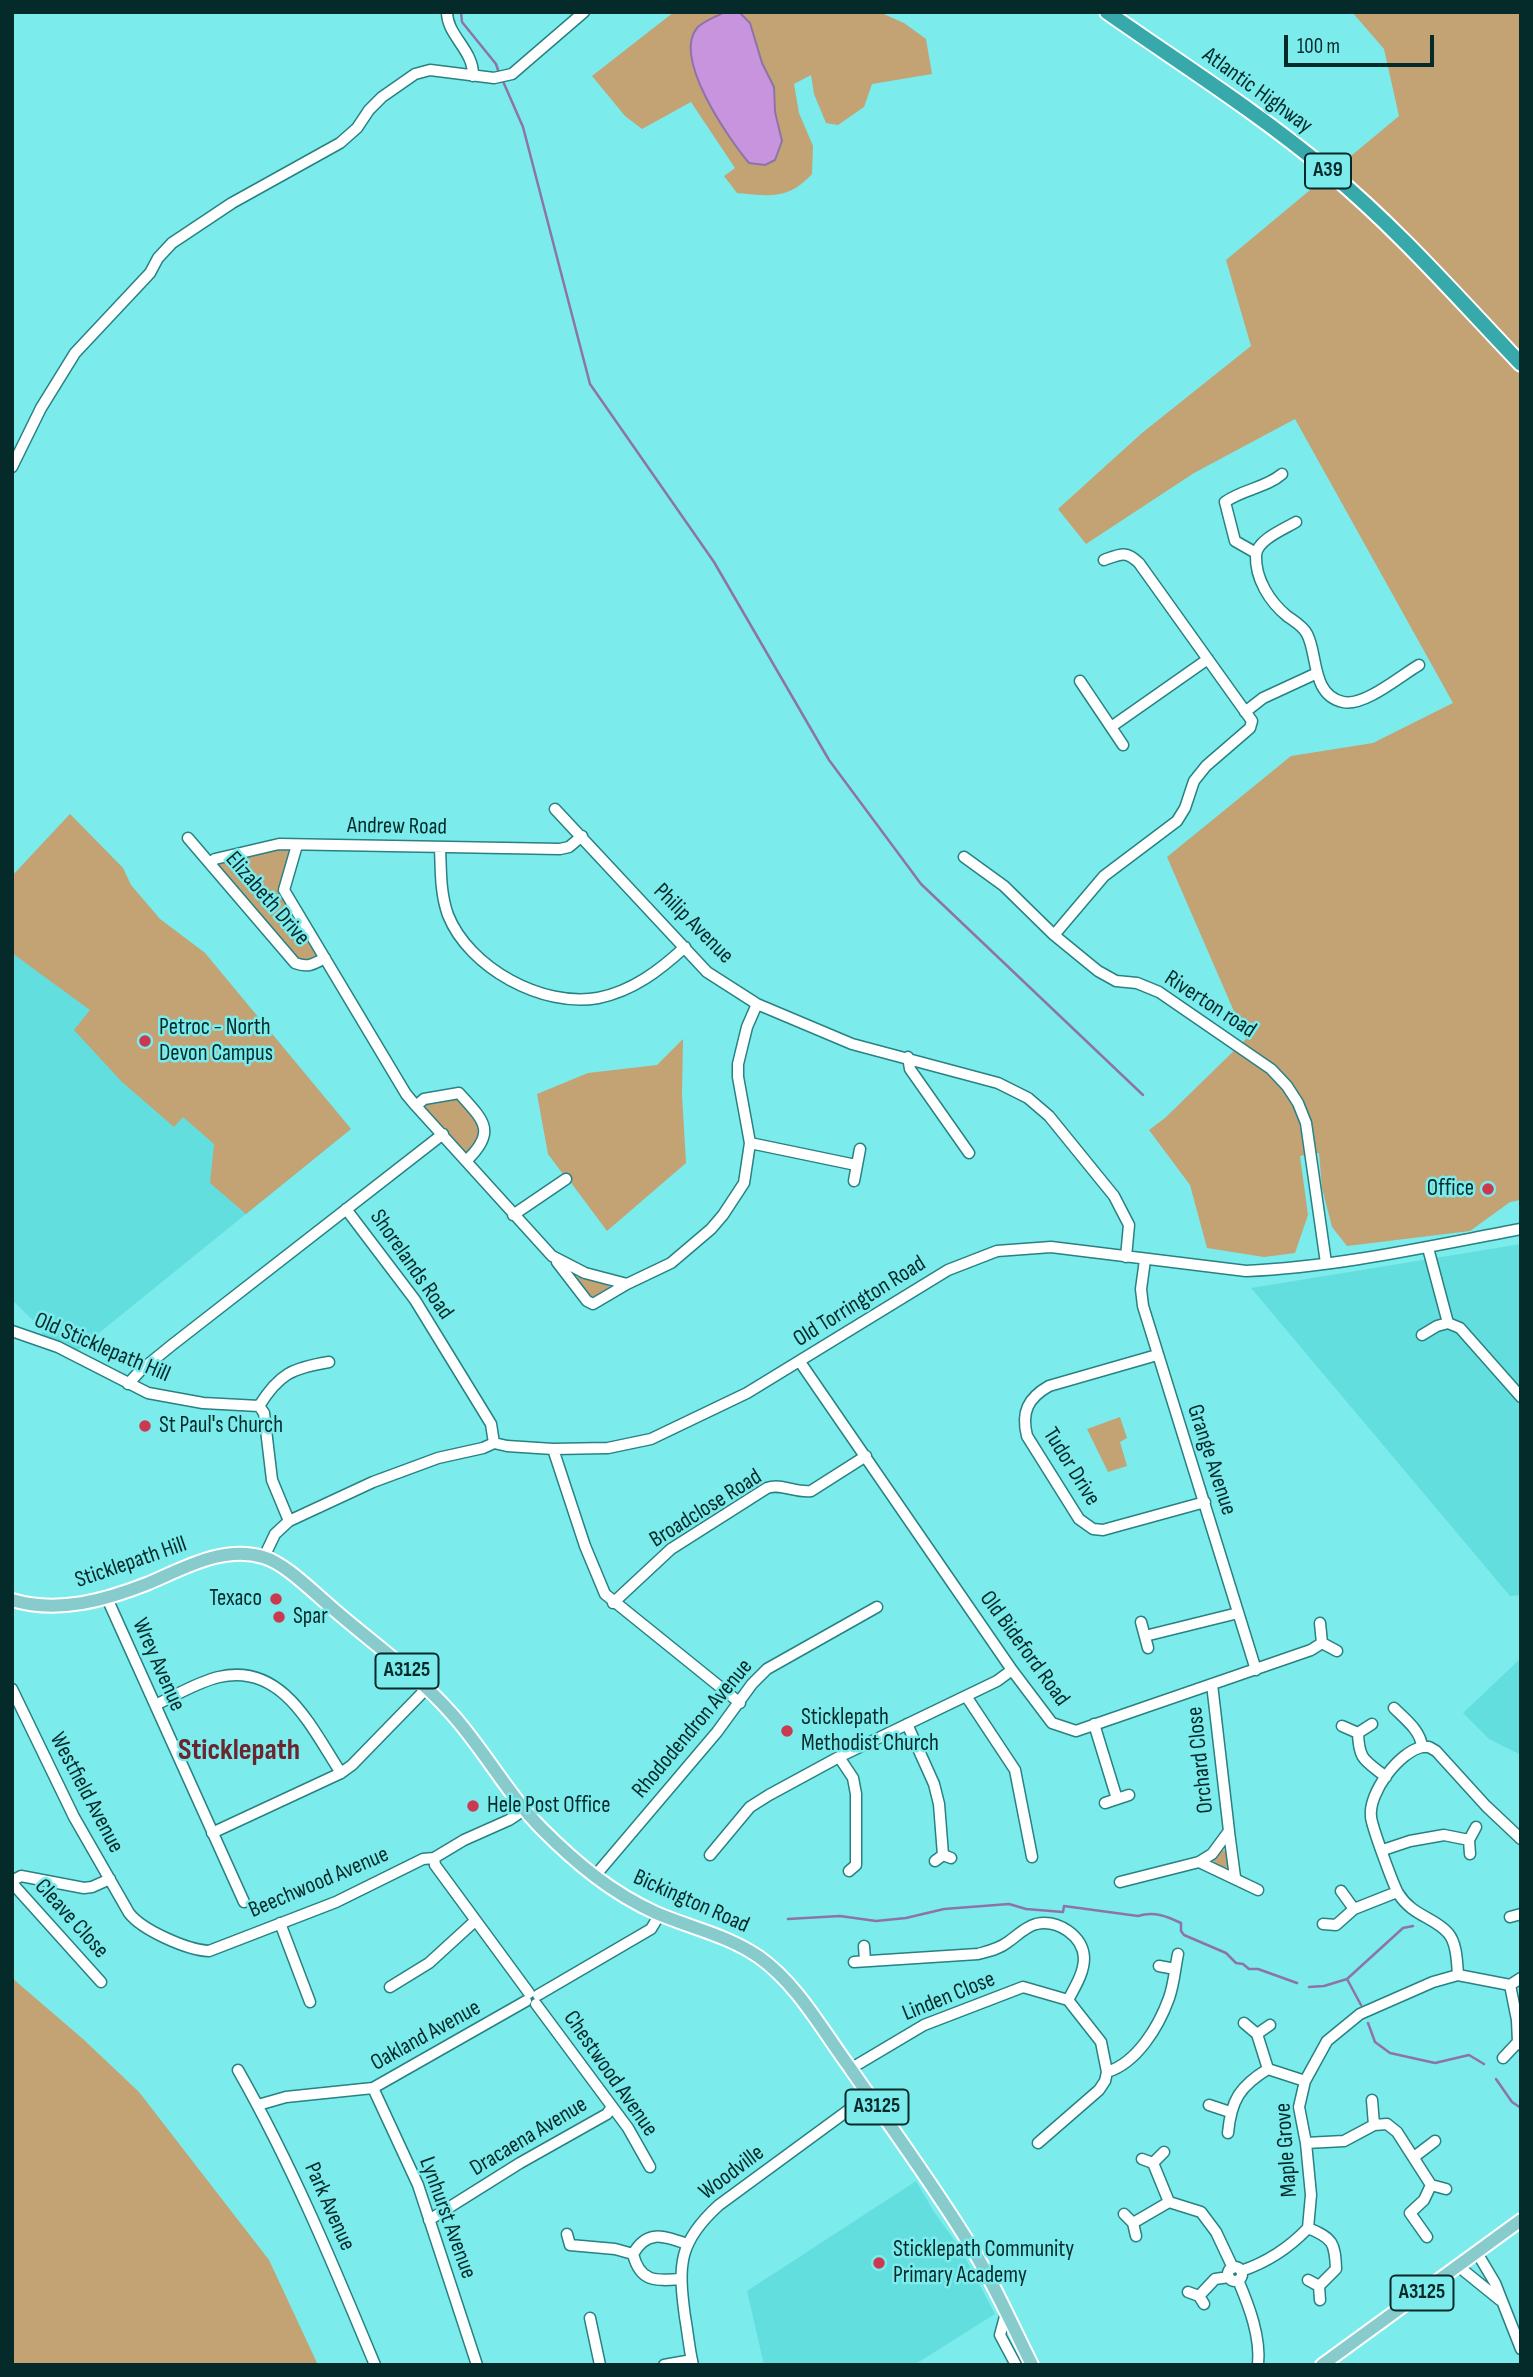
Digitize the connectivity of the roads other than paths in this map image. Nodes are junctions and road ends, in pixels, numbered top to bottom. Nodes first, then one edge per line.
1 (447, 12) edge
2 (584, 12) edge
3 (1107, 12) edge
4 (474, 75) junction
5 (1521, 364) edge
6 (12, 467) edge
7 (1282, 474) dead end
8 (1296, 522) dead end
9 (1256, 553) junction
10 (1104, 560) dead end
11 (1208, 659) junction
12 (1419, 664) dead end
13 (1315, 674) junction
14 (1080, 681) dead end
15 (1245, 712) junction
16 (1111, 727) junction
17 (1123, 745) dead end
18 (555, 808) dead end
19 (582, 836) junction
20 (188, 838) dead end
21 (297, 845) junction
22 (440, 847) junction
23 (964, 857) dead end
24 (210, 863) junction
25 (1054, 935) junction
26 (685, 947) junction
27 (325, 958) junction
28 (757, 1004) junction
29 (908, 1057) junction
30 (416, 1106) junction
31 (443, 1134) junction
32 (750, 1143) junction
33 (860, 1149) dead end
34 (969, 1153) dead end
35 (466, 1161) junction
36 (856, 1165) junction
37 (566, 1179) dead end
38 (854, 1181) dead end
39 (346, 1209) junction
40 (513, 1214) junction
41 (1521, 1229) edge
42 (1428, 1248) junction
43 (552, 1256) junction
44 (1126, 1257) junction
45 (1145, 1260) junction
46 (1326, 1262) junction
47 (627, 1284) junction
48 (1448, 1323) junction
49 (12, 1331) edge
50 (1422, 1335) dead end
51 (1157, 1355) junction
52 (330, 1362) dead end
53 (800, 1362) junction
54 (128, 1384) junction
55 (1521, 1397) edge
56 (259, 1406) junction
57 (495, 1443) junction
58 (553, 1449) junction
59 (866, 1456) junction
60 (1205, 1502) junction
61 (289, 1521) junction
62 (264, 1557) junction
63 (106, 1596) junction
64 (12, 1600) edge
65 (613, 1603) junction
66 (877, 1607) dead end
67 (1238, 1613) junction
68 (1141, 1622) dead end
69 (1320, 1623) dead end
70 (1145, 1636) junction
71 (1322, 1643) junction
72 (1148, 1648) dead end
73 (1337, 1651) dead end
74 (1012, 1670) junction
75 (1256, 1670) junction
76 (1212, 1684) junction
77 (427, 1688) junction
78 (12, 1689) edge
79 (967, 1696) junction
80 (740, 1703) junction
81 (155, 1706) junction
82 (1394, 1707) dead end
83 (906, 1724) junction
84 (1094, 1724) junction
85 (1372, 1724) dead end
86 (1342, 1726) dead end
87 (1358, 1733) junction
88 (1422, 1747) junction
89 (839, 1757) junction
90 (341, 1773) junction
91 (1386, 1777) junction
92 (1129, 1795) dead end
93 (1116, 1799) junction
94 (1105, 1802) dead end
95 (524, 1810) junction
96 (1476, 1827) dead end
97 (1229, 1831) junction
98 (212, 1833) junction
99 (1521, 1839) edge
100 (1469, 1840) junction
101 (1383, 1850) junction
102 (727, 1854) dead end
103 (1470, 1854) dead end
104 (1032, 1857) dead end
105 (434, 1858) junction
106 (943, 1858) dead end
107 (1199, 1862) junction
108 (866, 1871) dead end
109 (594, 1877) junction
110 (1235, 1877) junction
111 (110, 1879) junction
112 (12, 1882) edge
113 (1120, 1882) dead end
114 (1258, 1890) dead end
115 (1341, 1891) dead end
116 (1398, 1892) junction
117 (244, 1902) dead end
118 (1354, 1909) junction
119 (129, 1913) joint
120 (660, 1914) junction
121 (475, 1921) junction
122 (279, 1923) junction
123 (1322, 1924) dead end
124 (864, 1946) dead end
125 (1178, 1954) dead end
126 (1159, 1966) dead end
127 (1175, 1969) junction
128 (1458, 1975) junction
129 (1521, 1978) edge
130 (101, 1982) dead end
131 (1510, 1985) junction
132 (390, 1987) dead end
133 (532, 1998) junction
134 (1069, 2000) junction
135 (310, 2002) dead end
136 (1519, 2019) edge
137 (1244, 2023) dead end
138 (1270, 2025) dead end
139 (1257, 2034) junction
140 (1519, 2044) edge
141 (1503, 2058) dead end
142 (850, 2069) junction
143 (1268, 2069) junction
144 (238, 2070) dead end
145 (1107, 2072) junction
146 (1305, 2081) junction
147 (373, 2088) junction
148 (869, 2095) junction
149 (1372, 2099) dead end
150 (258, 2105) junction
151 (1209, 2105) dead end
152 (611, 2108) junction
153 (1230, 2112) junction
154 (1374, 2125) junction
155 (1228, 2133) dead end
156 (1435, 2141) dead end
157 (1038, 2143) dead end
158 (1306, 2143) junction
159 (1164, 2152) dead end
160 (1415, 2157) junction
161 (1142, 2159) dead end
162 (1153, 2163) junction
163 (650, 2168) dead end
164 (1431, 2185) junction
165 (1446, 2189) dead end
166 (1169, 2202) junction
167 (1124, 2214) dead end
168 (429, 2220) junction
169 (1521, 2220) edge
170 (1133, 2222) junction
171 (1308, 2228) junction
172 (567, 2234) dead end
173 (1136, 2236) dead end
174 (1427, 2237) dead end
175 (687, 2244) junction
176 (1476, 2251) junction
177 (634, 2254) junction
178 (1458, 2266) junction
179 (1235, 2274) junction
180 (680, 2279) junction
181 (1308, 2280) dead end
182 (1319, 2286) junction
183 (1188, 2292) dead end
184 (1320, 2300) dead end
185 (1503, 2303) junction
186 (1006, 2313) junction
187 (590, 2319) dead end
188 (1521, 2349) edge
189 (692, 2362) edge
190 (375, 2365) edge
191 (477, 2365) edge
192 (600, 2365) edge
193 (664, 2365) edge
194 (1016, 2365) edge
195 (1032, 2365) edge
196 (1258, 2365) edge
197 (1322, 2365) edge

1 - 4 street
2 - 4 street
3 - 5 highway, Atlantic Highway / A39
4 - 6 street
7 - 9 street
8 - 9 street
9 - 13 street
10 - 11 street
11 - 15 street
11 - 16 street
12 - 13 street
13 - 15 street
14 - 16 street
15 - 25 street
16 - 17 street
18 - 19 street, Philip Avenue
19 - 22 street, Andrew Road
19 - 26 street, Philip Avenue
20 - 24 street, Elizabeth Drive
21 - 22 street, Andrew Road
21 - 24 street, Andrew Road
21 - 27 street, Elizabeth Drive
22 - 26 street
23 - 25 street, Riverton road
24 - 27 street, Elizabeth Drive
25 - 46 street, Riverton road
26 - 28 street, Philip Avenue
27 - 30 street, Elizabeth Drive
28 - 29 street, Philip Avenue
28 - 32 street, Elizabeth Drive
29 - 34 street
29 - 44 street, Philip Avenue
30 - 31 street, Elizabeth Drive
30 - 35 street
31 - 35 street, Elizabeth Drive
31 - 39 street
32 - 36 street
32 - 47 street, Elizabeth Drive
33 - 36 street
35 - 40 street, Elizabeth Drive
36 - 38 street
37 - 40 street
39 - 54 street, Shorelands Road
39 - 57 street, Shorelands Road
40 - 43 street, Elizabeth Drive
41 - 42 street, Old Torrington Road
42 - 46 street, Old Torrington Road
42 - 48 street
43 - 47 street, Elizabeth Drive
43 - 47 street, Elizabeth Drive
44 - 45 street, Old Torrington Road
44 - 53 street, Old Torrington Road
45 - 46 street, Old Torrington Road
45 - 51 street, Grange Avenue
48 - 50 street
48 - 55 street
49 - 54 street, Old Sticklepath Hill
51 - 60 street, Grange Avenue
51 - 60 street, Tudor Drive
52 - 56 street
53 - 58 street, Old Torrington Road
53 - 59 street, Old Bideford Road
54 - 56 street, Old Sticklepath Hill
56 - 61 street
57 - 58 street, Old Torrington Road
57 - 61 street, Old Torrington Road
58 - 65 street
59 - 65 street, Broadclose Road
59 - 74 street, Old Bideford Road
60 - 67 street, Grange Avenue
61 - 62 street, Old Torrington Road
62 - 63 main road, Sticklepath Hill
62 - 77 main road, Bickington Road / A3125
63 - 64 main road, Sticklepath Hill
63 - 81 street, Wrey Avenue
65 - 80 street
66 - 80 street, Rhododendron Avenue
67 - 70 street
67 - 75 street, Grange Avenue
68 - 70 street
69 - 71 street
70 - 72 street
71 - 73 street
71 - 75 street, Old Bideford Road
74 - 79 street
74 - 84 street, Old Bideford Road
75 - 76 street, Old Bideford Road
76 - 84 street, Old Bideford Road
76 - 97 street, Orchard Close
77 - 90 street
77 - 95 main road, Bickington Road / A3125
78 - 111 street, Westfield Avenue
79 - 83 street
79 - 104 street
80 - 109 street, Rhododendron Avenue
81 - 90 street
81 - 98 street, Wrey Avenue
82 - 88 street
83 - 89 street
83 - 106 street
84 - 93 street
85 - 87 street
86 - 87 street
87 - 91 street
88 - 91 street
88 - 99 street
89 - 102 street
89 - 108 street
90 - 98 street
91 - 101 street
92 - 93 street
93 - 94 street
95 - 105 street
95 - 109 main road, Bickington Road / A3125
96 - 100 street
97 - 107 street, Orchard Close
97 - 110 street, Orchard Close
98 - 117 street, Wrey Avenue
100 - 101 street
100 - 103 street
101 - 116 street
105 - 121 street, Chestwood Avenue
105 - 122 street, Beechwood Avenue
107 - 110 street
107 - 113 street, Orchard Close
109 - 120 main road, Bickington Road / A3125
110 - 114 street
111 - 112 street
111 - 119 street, Westfield Avenue
112 - 130 street, Cleave Close
115 - 118 street
116 - 118 street
116 - 128 street
118 - 123 street
119 - 122 street, Beechwood Avenue
120 - 133 street, Oakland Avenue
120 - 142 main road, Bickington Road / A3125
121 - 132 street
121 - 133 street, Chestwood Avenue
122 - 135 street
124 - 134 street
125 - 127 street
126 - 127 street
127 - 145 street
128 - 131 street, Maple Grove
128 - 146 street, Maple Grove
129 - 131 street
131 - 136 street
133 - 147 street, Oakland Avenue
133 - 152 street, Chestwood Avenue
134 - 142 street, Linden Close
134 - 145 street
136 - 140 street
137 - 139 street
138 - 139 street
139 - 143 street
140 - 141 street
142 - 148 main road, Bickington Road / A3125
143 - 146 street
143 - 153 street
144 - 150 street, Park Avenue
145 - 157 street
146 - 158 street, Maple Grove
147 - 150 street, Oakland Avenue
147 - 168 street, Lynhurst Avenue
148 - 175 street, Woodville
148 - 186 main road, Bickington Road / A3125
149 - 154 street
150 - 190 street, Park Avenue
151 - 153 street
152 - 163 street, Chestwood Avenue
152 - 168 street, Dracaena Avenue
153 - 155 street
154 - 158 street
154 - 160 street
156 - 160 street
158 - 171 street, Maple Grove
159 - 162 street
160 - 164 street
161 - 162 street
162 - 166 street
164 - 165 street
164 - 174 street
166 - 170 street
166 - 179 street
167 - 170 street
168 - 191 street, Lynhurst Avenue
169 - 176 main road, A3125
170 - 173 street
171 - 179 street, Maple Grove
171 - 182 street
172 - 177 street
175 - 177 street
175 - 180 street, Woodville
176 - 178 main road, A3125
176 - 185 street
177 - 180 street
178 - 185 street
178 - 197 main road, A3125
179 - 183 street, Maple Grove
179 - 196 street
180 - 189 street, Woodville
181 - 182 street
182 - 184 street
185 - 188 street
186 - 194 street, Bickington Road
186 - 195 main road, Bickington Road / A3125
187 - 192 street
189 - 193 street, Woodville

